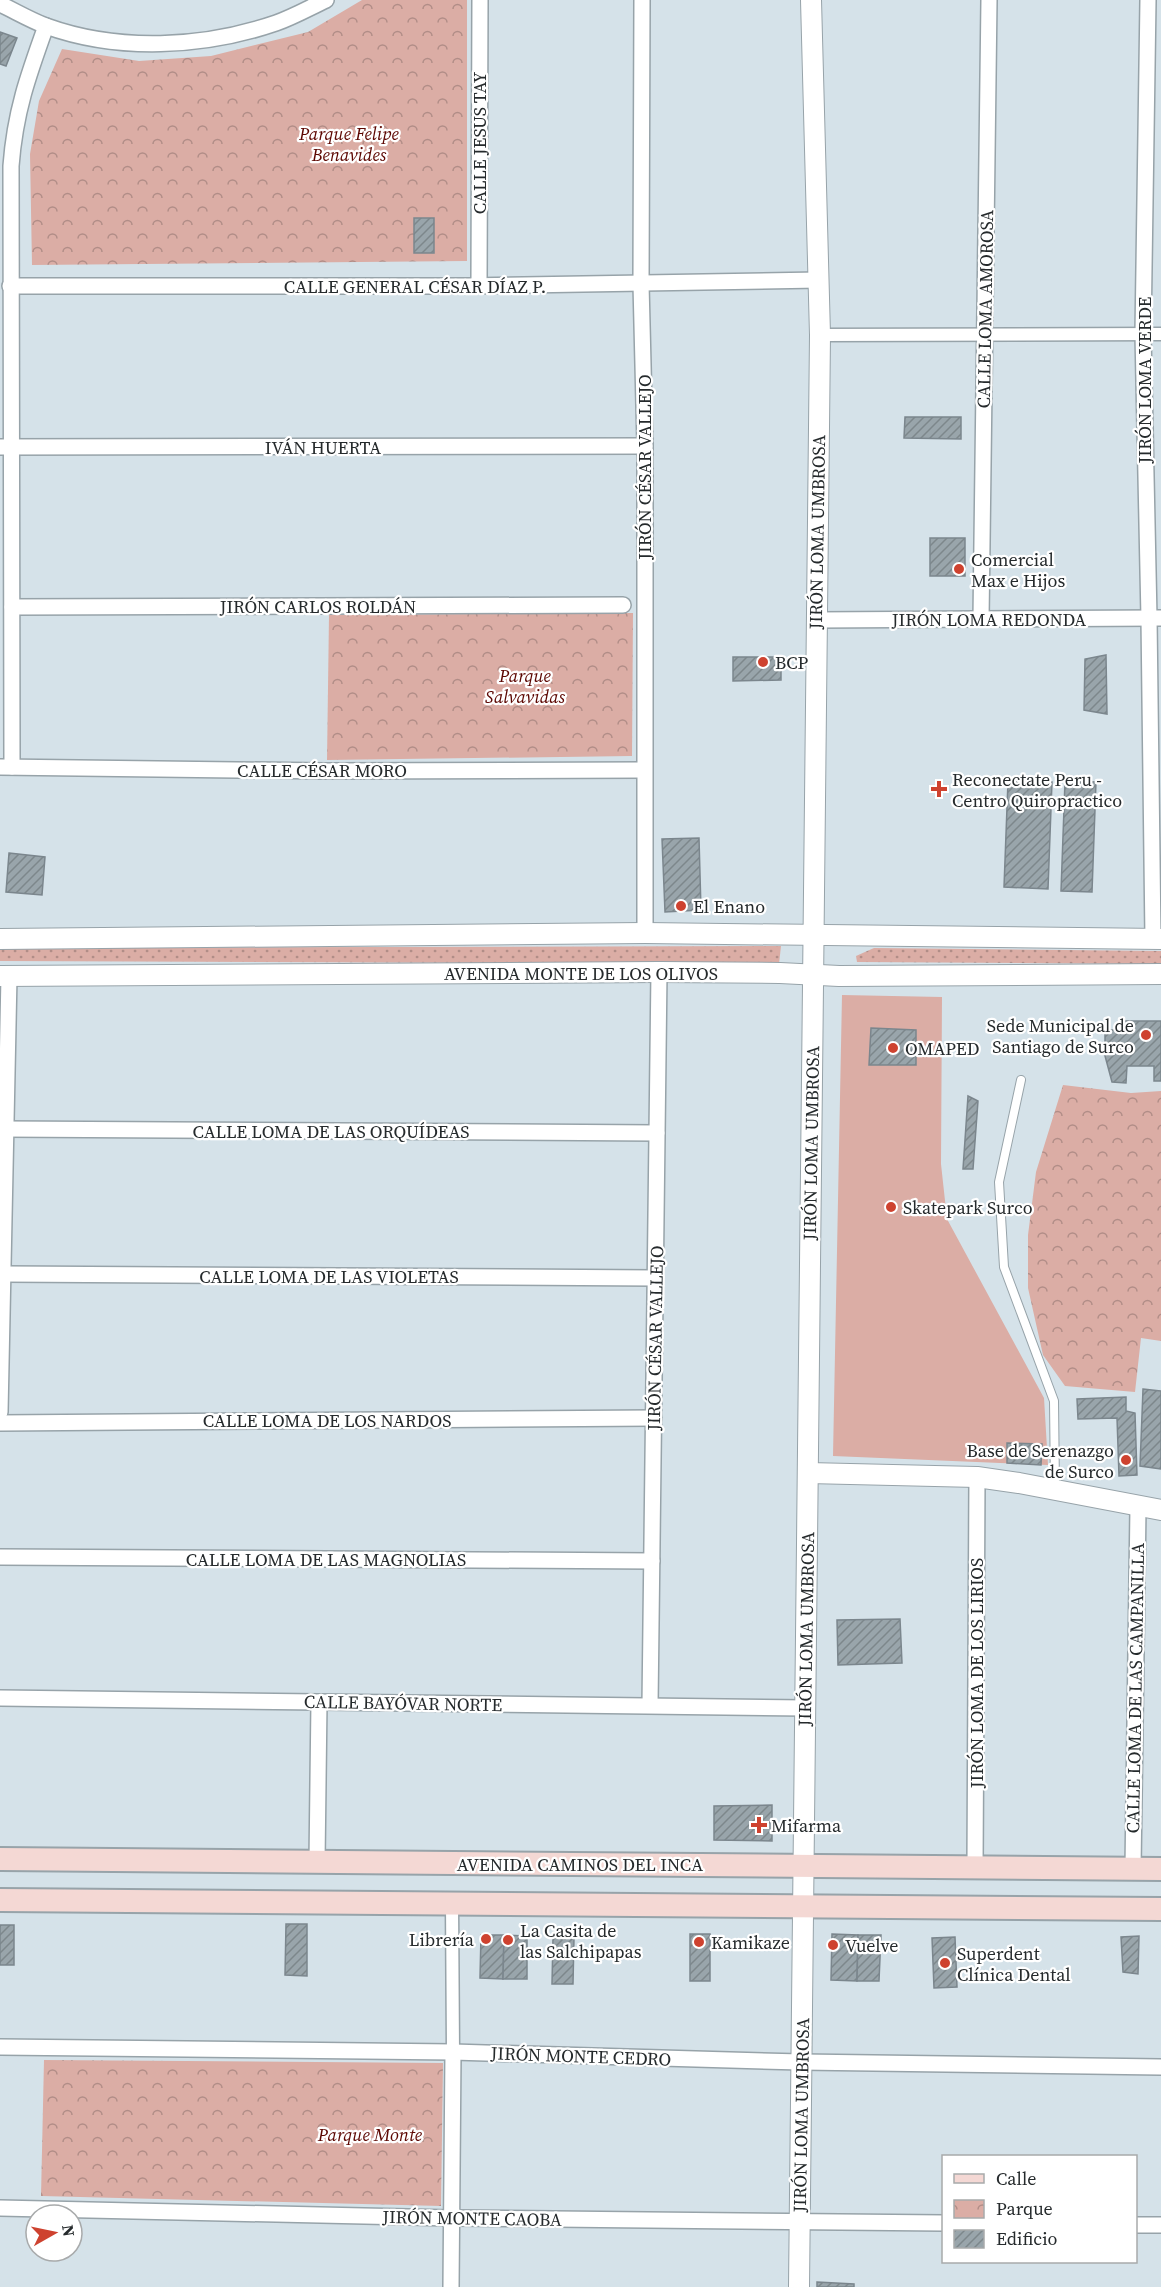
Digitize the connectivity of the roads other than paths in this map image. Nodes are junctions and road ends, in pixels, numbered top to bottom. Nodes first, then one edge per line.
1 (326, 0) edge
2 (480, 0) edge
3 (642, 0) edge
4 (811, 0) edge
5 (989, 0) edge
6 (1148, 0) edge
7 (0, 4) edge
8 (46, 26) junction
9 (1153, 128) edge
10 (819, 280) junction
11 (641, 284) junction
12 (10, 286) junction
13 (479, 286) junction
14 (1143, 334) junction
15 (1161, 334) edge
16 (820, 335) junction
17 (985, 336) junction
18 (645, 446) junction
19 (6, 447) edge
20 (623, 605) dead end
21 (12, 607) junction
22 (1155, 618) edge
23 (981, 619) junction
24 (816, 620) junction
25 (6, 767) edge
26 (644, 770) junction
27 (1156, 775) edge
28 (645, 933) junction
29 (812, 936) junction
30 (0, 939) edge
31 (1157, 939) edge
32 (659, 972) junction
33 (1161, 974) edge
34 (812, 975) junction
35 (4, 976) edge
36 (1021, 1080) dead end
37 (4, 1129) junction
38 (657, 1133) junction
39 (4, 1274) junction
40 (655, 1278) junction
41 (0, 1412) edge
42 (654, 1418) junction
43 (0, 1423) edge
44 (808, 1473) junction
45 (976, 1477) junction
46 (1055, 1490) junction
47 (1138, 1507) junction
48 (1161, 1510) edge
49 (0, 1557) edge
50 (652, 1561) junction
51 (0, 1698) edge
52 (319, 1702) junction
53 (650, 1705) junction
54 (806, 1708) junction
55 (0, 1859) edge
56 (317, 1862) junction
57 (804, 1866) junction
58 (975, 1868) junction
59 (1133, 1869) junction
60 (1161, 1869) edge
61 (0, 1900) edge
62 (452, 1904) junction
63 (804, 1907) junction
64 (1161, 1909) edge
65 (0, 2047) edge
66 (453, 2052) junction
67 (801, 2062) junction
68 (1161, 2067) edge
69 (0, 2208) edge
70 (452, 2218) junction
71 (800, 2221) junction
72 (942, 2223) edge
73 (1137, 2224) edge
74 (1161, 2225) edge
75 (451, 2287) edge
76 (799, 2287) edge

1 - 8 street
2 - 13 street, CALLE JESUS TAY
3 - 11 street, JIRÓN CÉSAR VALLEJO
4 - 10 street, JIRÓN LOMA UMBROSA
5 - 17 street, CALLE LOMA AMOROSA
6 - 9 street, JIRÓN LOMA VERDE
7 - 8 street
8 - 12 street
9 - 14 street, JIRÓN LOMA VERDE
10 - 11 street, CALLE GENERAL CÉSAR DÍAZ P.
10 - 16 street, JIRÓN LOMA UMBROSA
11 - 13 street, CALLE GENERAL CÉSAR DÍAZ P.
11 - 18 street, JIRÓN CÉSAR VALLEJO
12 - 13 street, CALLE GENERAL CÉSAR DÍAZ P.
12 - 19 street
14 - 15 street
14 - 17 street
14 - 22 street, JIRÓN LOMA VERDE
16 - 17 street
16 - 24 street, JIRÓN LOMA UMBROSA
17 - 23 street, CALLE LOMA AMOROSA
18 - 19 street, IVÁN HUERTA
18 - 26 street, JIRÓN CÉSAR VALLEJO
19 - 21 street
20 - 21 street, JIRÓN CARLOS ROLDÁN
21 - 25 street
22 - 23 street, JIRÓN LOMA REDONDA
22 - 27 street, JIRÓN LOMA VERDE
23 - 24 street, JIRÓN LOMA REDONDA
24 - 29 street, JIRÓN LOMA UMBROSA
25 - 26 street, CALLE CÉSAR MORO
26 - 28 street, JIRÓN CÉSAR VALLEJO
27 - 31 street, JIRÓN LOMA VERDE
28 - 29 street
28 - 30 street
29 - 31 street
29 - 34 street, JIRÓN LOMA UMBROSA
32 - 34 street, AVENIDA MONTE DE LOS OLIVOS
32 - 35 street, AVENIDA MONTE DE LOS OLIVOS
32 - 38 street, JIRÓN CÉSAR VALLEJO
33 - 34 street, AVENIDA MONTE DE LOS OLIVOS
34 - 44 street, JIRÓN LOMA UMBROSA
35 - 37 street
36 - 46 lane
37 - 38 street, CALLE LOMA DE LAS ORQUÍDEAS
37 - 39 street
38 - 40 street, JIRÓN CÉSAR VALLEJO
39 - 40 street, CALLE LOMA DE LAS VIOLETAS
39 - 41 street
40 - 42 street, JIRÓN CÉSAR VALLEJO
42 - 43 street, CALLE LOMA DE LOS NARDOS
42 - 50 street, JIRÓN CÉSAR VALLEJO
44 - 45 street
44 - 54 street, JIRÓN LOMA UMBROSA
45 - 46 street
45 - 58 street, JIRÓN LOMA DE LOS LIRIOS
46 - 47 street
47 - 48 street
47 - 59 street, CALLE LOMA DE LAS CAMPANILLA
49 - 50 street, CALLE LOMA DE LAS MAGNOLIAS
50 - 53 street, JIRÓN CÉSAR VALLEJO
51 - 52 street, CALLE BAYÓVAR NORTE
52 - 53 street, CALLE BAYÓVAR NORTE
52 - 56 street
53 - 54 street, CALLE BAYÓVAR NORTE
54 - 57 street, JIRÓN LOMA UMBROSA
55 - 56 main road, AVENIDA CAMINOS DEL INCA
56 - 57 main road, AVENIDA CAMINOS DEL INCA
57 - 58 main road, AVENIDA CAMINOS DEL INCA
57 - 63 street, JIRÓN LOMA UMBROSA
58 - 59 main road, AVENIDA CAMINOS DEL INCA
59 - 60 main road, AVENIDA CAMINOS DEL INCA
61 - 62 main road
62 - 63 main road
62 - 66 street
63 - 64 main road
63 - 67 street, JIRÓN LOMA UMBROSA
65 - 66 street, JIRÓN MONTE CEDRO
66 - 67 street, JIRÓN MONTE CEDRO
66 - 70 street
67 - 68 street, JIRÓN MONTE CEDRO
67 - 71 street, JIRÓN LOMA UMBROSA
69 - 70 street, JIRÓN MONTE CAOBA
70 - 71 street, JIRÓN MONTE CAOBA
70 - 75 street
71 - 72 street, JIRÓN MONTE CAOBA
71 - 76 street, JIRÓN LOMA UMBROSA
73 - 74 street

